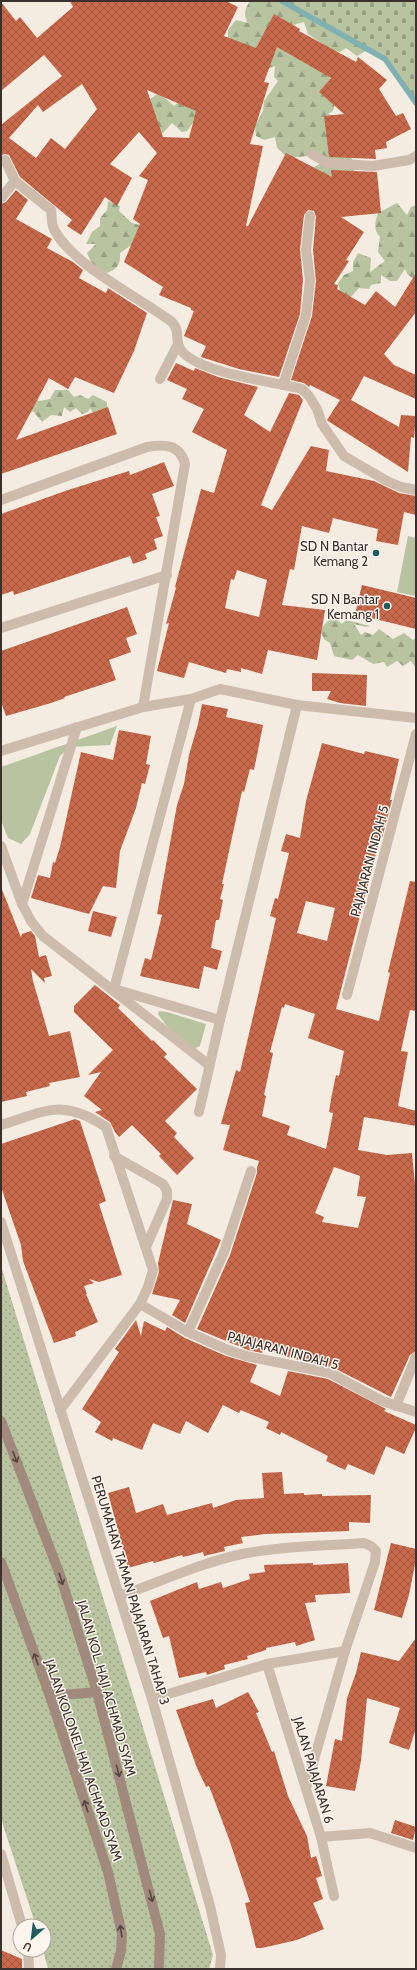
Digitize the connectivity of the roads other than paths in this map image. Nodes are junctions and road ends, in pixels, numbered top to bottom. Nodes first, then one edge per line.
1 (312, 154) dead end
2 (416, 156) edge
3 (5, 160) dead end
4 (15, 181) junction
5 (1, 198) edge
6 (310, 216) dead end
7 (178, 344) junction
8 (160, 379) dead end
9 (283, 384) junction
10 (416, 490) edge
11 (1, 500) edge
12 (166, 574) junction
13 (1, 628) edge
14 (191, 699) junction
15 (297, 706) junction
16 (143, 707) junction
17 (416, 718) edge
18 (77, 728) junction
19 (416, 734) edge
20 (1, 751) edge
21 (1, 846) edge
22 (22, 904) junction
23 (114, 989) junction
24 (347, 995) dead end
25 (220, 1020) junction
26 (210, 1065) junction
27 (199, 1112) dead end
28 (1, 1125) edge
29 (114, 1156) junction
30 (251, 1171) dead end
31 (1, 1222) edge
32 (146, 1247) junction
33 (140, 1304) junction
34 (188, 1332) junction
35 (416, 1357) edge
36 (396, 1406) junction
37 (60, 1410) junction
38 (416, 1412) edge
39 (1, 1421) edge
40 (1, 1562) edge
41 (120, 1596) junction
42 (345, 1651) junction
43 (267, 1664) junction
44 (97, 1692) junction
45 (50, 1696) junction
46 (152, 1699) junction
47 (306, 1788) junction
48 (322, 1837) junction
49 (416, 1848) edge
50 (1, 1854) edge
51 (5, 1876) edge
52 (334, 1896) dead end
53 (19, 1918) edge
54 (28, 1958) edge
55 (29, 1969) edge
56 (116, 1969) edge
57 (159, 1969) edge
58 (220, 1969) edge

1 - 2 street
3 - 4 street
4 - 5 street
4 - 7 street
6 - 9 street
7 - 8 street
7 - 9 street
9 - 10 street
11 - 12 street
12 - 13 street
12 - 16 street
14 - 15 street
14 - 16 street
14 - 23 street
15 - 17 street
15 - 25 street
16 - 18 street
18 - 20 street
18 - 22 street
19 - 24 street, PAJAJARAN INDAH 5
21 - 22 street
22 - 23 street
23 - 25 street
23 - 26 street
25 - 26 street
26 - 27 street
28 - 29 street
29 - 32 street
29 - 32 street
30 - 34 street
31 - 37 street, PERUMAHAN TAMAN PAJAJARAN TAHAP 3
32 - 33 street
33 - 34 street, PAJAJARAN INDAH 5
33 - 37 street
34 - 36 street, PAJAJARAN INDAH 5
35 - 36 street
36 - 38 street, PAJAJARAN INDAH 5
37 - 41 street, PERUMAHAN TAMAN PAJAJARAN TAHAP 3
39 -> 44 main road, JALAN KOL. HAJI ACHMAD SYAM
45 -> 40 main road, JALAN KOLONEL HAJI ACHMAD SYAM
41 - 42 street
41 - 46 street, PERUMAHAN TAMAN PAJAJARAN TAHAP 3
42 - 43 street
42 - 47 street
43 - 46 street
43 - 47 street, JALAN PAJAJARAN 6
44 - 45 main road
44 -> 57 main road, JALAN KOL. HAJI ACHMAD SYAM
56 -> 45 main road, JALAN KOLONEL HAJI ACHMAD SYAM
46 - 58 street, PERUMAHAN TAMAN PAJAJARAN TAHAP 3
47 - 48 street, JALAN PAJAJARAN 6
48 - 49 street, JALAN PAJAJARAN 6
48 - 52 street
50 - 51 street
51 - 53 street
54 - 55 street

